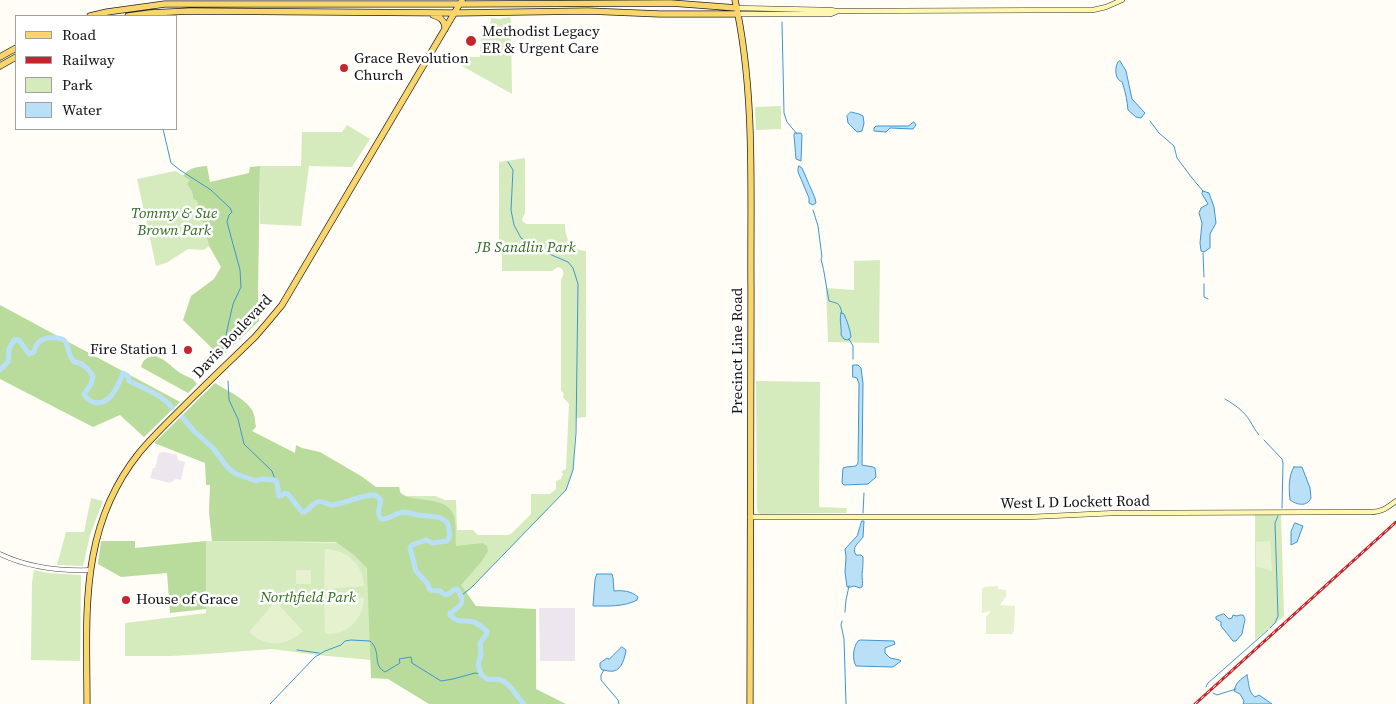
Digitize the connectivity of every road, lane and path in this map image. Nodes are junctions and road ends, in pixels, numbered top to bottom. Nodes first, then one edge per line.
1 (475, 0) edge
2 (735, 0) edge
3 (1122, 0) edge
4 (461, 2) edge
5 (584, 3) junction
6 (660, 3) junction
7 (261, 4) junction
8 (330, 4) junction
9 (484, 4) junction
10 (233, 11) junction
11 (584, 11) junction
12 (737, 11) junction
13 (330, 12) junction
14 (426, 12) junction
15 (455, 13) junction
16 (660, 14) junction
17 (95, 15) edge
18 (137, 15) edge
19 (445, 29) junction
20 (15, 48) edge
21 (0, 56) edge
22 (15, 58) edge
23 (0, 66) edge
24 (1396, 501) edge
25 (750, 517) junction
26 (0, 554) edge
27 (90, 570) junction
28 (87, 704) edge
29 (750, 704) edge

1 - 9 main road
2 - 12 main road, Precinct Line Road
3 - 12 main road
4 - 8 main road
4 - 9 main road
4 - 15 main road, Davis Boulevard
5 - 6 main road
5 - 9 main road
5 - 11 main road
6 - 12 main road
6 - 16 main road
7 - 8 main road
7 - 10 main road
7 - 17 main road
8 - 13 main road
10 - 13 main road
10 - 18 main road
11 - 15 main road
11 - 16 main road
12 - 16 main road
12 - 25 main road, Precinct Line Road
13 - 14 main road
14 - 15 main road
14 - 19 main road
15 - 19 main road, Davis Boulevard
19 - 27 main road, Davis Boulevard
20 - 21 main road
22 - 23 main road
24 - 25 main road, West L D Lockett Road
25 - 29 main road, Precinct Line Road
26 - 27 street
27 - 28 main road, Davis Boulevard

